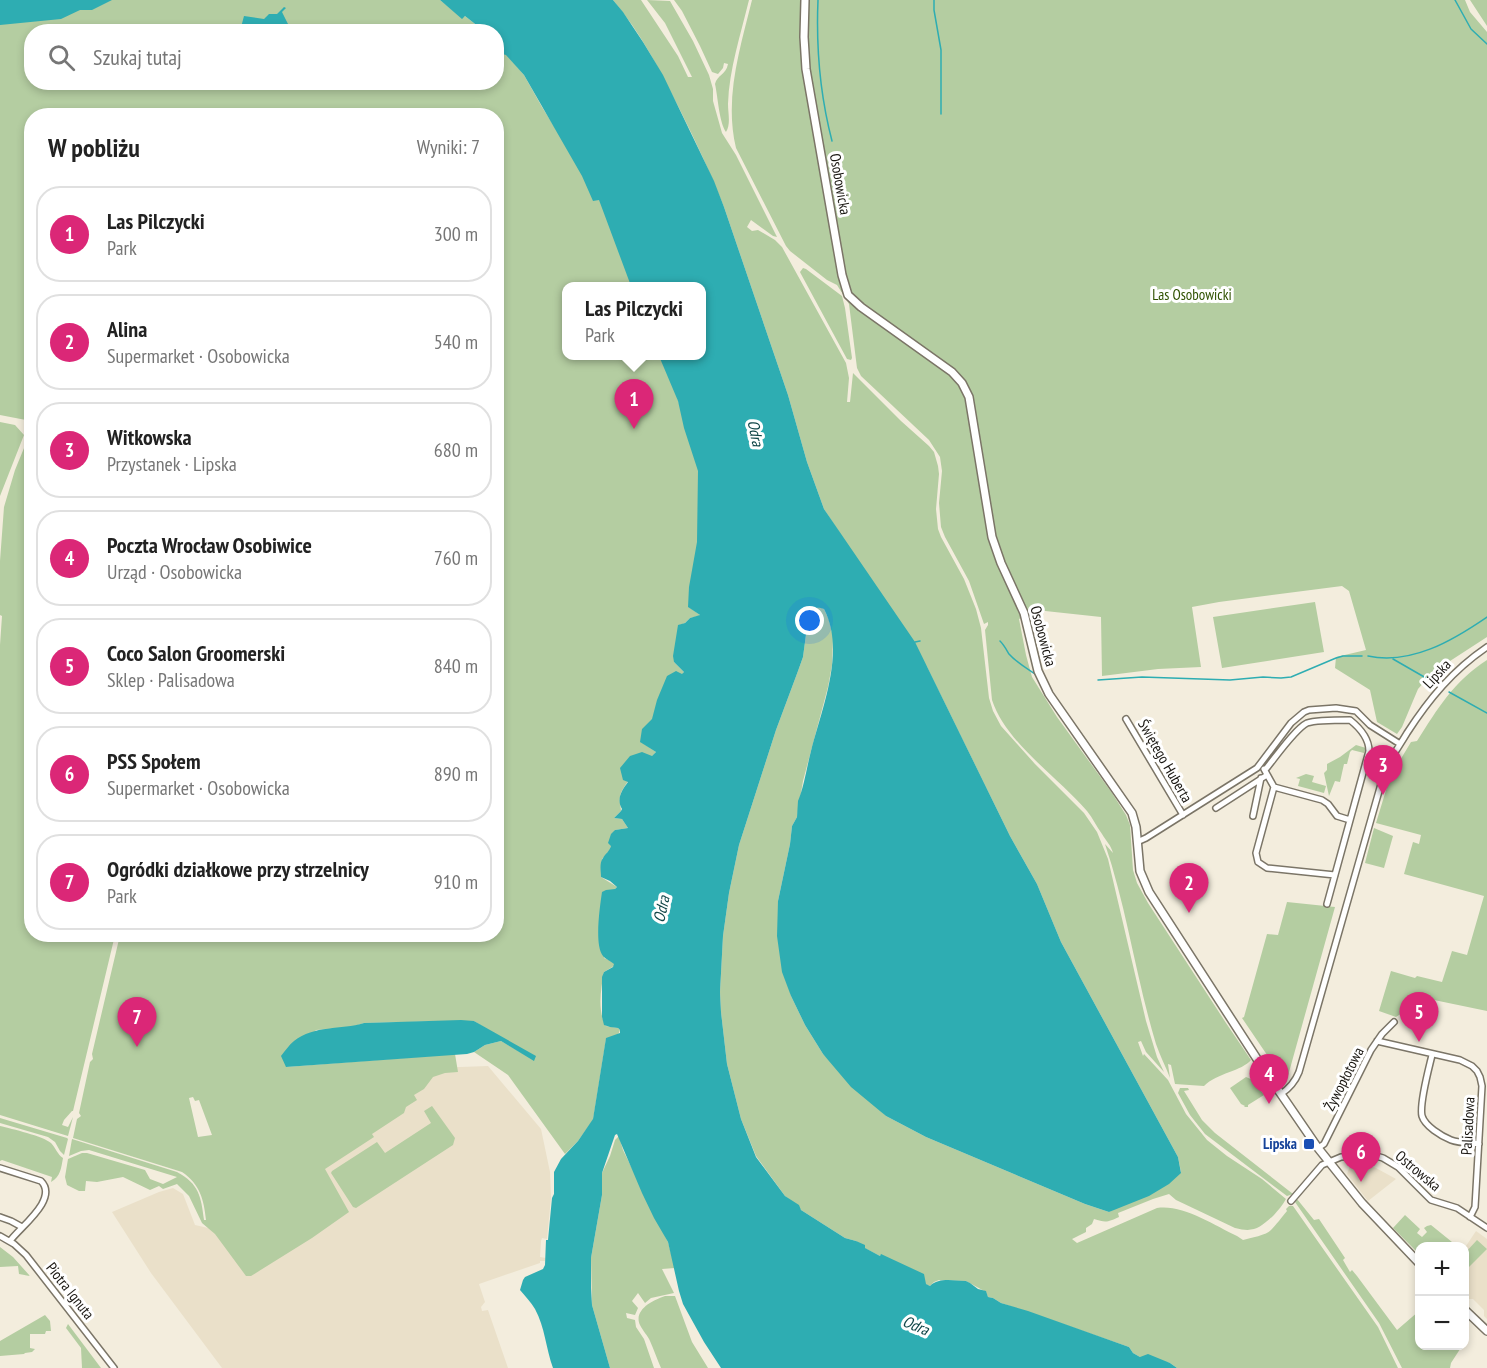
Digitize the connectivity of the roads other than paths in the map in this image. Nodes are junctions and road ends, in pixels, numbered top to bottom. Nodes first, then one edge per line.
1 (805, 0) edge
2 (1487, 647) edge
3 (1126, 719) dead end
4 (1400, 744) junction
5 (1260, 765) junction
6 (1265, 774) junction
7 (1274, 787) junction
8 (1216, 808) dead end
9 (1183, 815) junction
10 (1253, 816) dead end
11 (1350, 820) junction
12 (1137, 842) junction
13 (1335, 875) junction
14 (1327, 904) dead end
15 (1394, 1022) dead end
16 (1377, 1041) junction
17 (1432, 1055) junction
18 (1281, 1094) junction
19 (1479, 1144) junction
20 (1318, 1148) junction
21 (1329, 1161) junction
22 (0, 1167) edge
23 (1291, 1201) dead end
24 (0, 1217) edge
25 (1470, 1217) junction
26 (22, 1227) junction
27 (1487, 1228) edge
28 (0, 1236) edge
29 (10, 1241) junction
30 (1415, 1260) edge
31 (1469, 1314) edge
32 (1487, 1331) edge
33 (114, 1368) edge

1 - 12 street, Osobowicka
2 - 4 street, Lipska
3 - 9 street, Świętego Huberta
4 - 5 street
4 - 18 street, Lipska
5 - 6 street
5 - 9 street
6 - 7 street
6 - 8 street
6 - 10 street
6 - 11 street
7 - 11 street
7 - 13 street
9 - 12 street
11 - 13 street
12 - 18 street, Osobowicka
13 - 14 street
15 - 16 street, Żywopłotowa
16 - 17 street, Palisadowa
16 - 20 street, Żywopłotowa
17 - 19 street, Palisadowa
17 - 19 street
18 - 20 street, Osobowicka
19 - 25 street, Palisadowa
20 - 21 street, Osobowicka
21 - 23 street
21 - 25 street, Ostrowska
21 - 30 street, Osobowicka
22 - 26 street
24 - 26 street
25 - 27 street, Ostrowska
26 - 29 street
28 - 29 street, Piotra Ignuta
29 - 33 street, Piotra Ignuta
31 - 32 street

